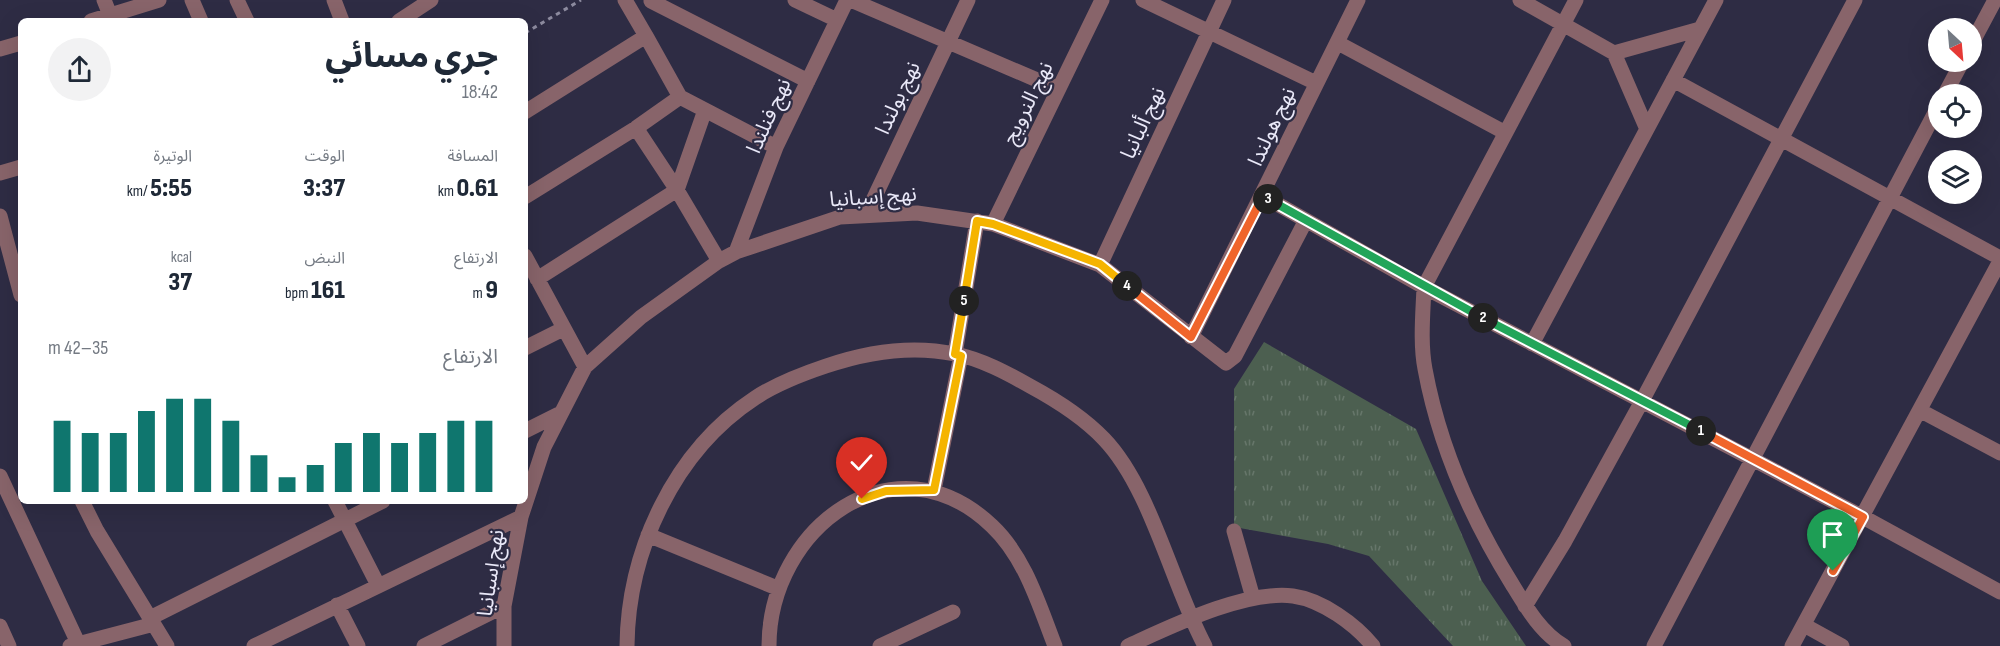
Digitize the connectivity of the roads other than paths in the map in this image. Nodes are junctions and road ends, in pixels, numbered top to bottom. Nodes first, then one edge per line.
1 (104, 0) edge
2 (159, 0) edge
3 (192, 0) edge
4 (237, 0) edge
5 (334, 0) edge
6 (430, 0) edge
7 (795, 0) edge
8 (849, 0) edge
9 (968, 0) edge
10 (1102, 0) edge
11 (1143, 0) edge
12 (1224, 0) edge
13 (1358, 0) edge
14 (1520, 0) edge
15 (1576, 0) edge
16 (1716, 0) edge
17 (1855, 0) edge
18 (1995, 0) edge
19 (651, 1) edge
20 (413, 5) edge
21 (629, 7) edge
22 (110, 15) junction
23 (100, 18) edge
24 (200, 18) edge
25 (246, 18) edge
26 (341, 18) edge
27 (402, 18) edge
28 (837, 20) junction
29 (1563, 24) junction
30 (1982, 24) edge
31 (1700, 29) junction
32 (1209, 31) junction
33 (646, 36) junction
34 (1338, 43) junction
35 (18, 44) edge
36 (948, 44) junction
37 (0, 49) edge
38 (1614, 53) junction
39 (1673, 80) junction
40 (808, 81) junction
41 (1317, 83) junction
42 (1058, 89) junction
43 (680, 97) junction
44 (528, 110) edge
45 (705, 110) junction
46 (1928, 126) edge
47 (1646, 127) junction
48 (636, 128) junction
49 (1504, 132) junction
50 (1782, 141) junction
51 (776, 147) junction
52 (18, 168) edge
53 (0, 172) edge
54 (676, 190) junction
55 (528, 195) edge
56 (1263, 196) junction
57 (1890, 198) junction
58 (866, 215) junction
59 (0, 216) edge
60 (977, 221) junction
61 (1305, 222) junction
62 (993, 224) junction
63 (736, 252) junction
64 (2000, 260) edge
65 (719, 261) junction
66 (528, 262) edge
67 (1100, 264) junction
68 (537, 279) junction
69 (18, 284) edge
70 (1424, 287) junction
71 (563, 329) junction
72 (1191, 337) junction
73 (1532, 344) junction
74 (528, 346) edge
75 (958, 355) junction
76 (585, 367) junction
77 (1642, 401) junction
78 (1921, 411) junction
79 (561, 413) junction
80 (528, 430) edge
81 (2000, 453) edge
82 (1752, 458) junction
83 (0, 476) edge
84 (934, 490) junction
85 (528, 492) edge
86 (85, 504) edge
87 (336, 504) edge
88 (377, 504) edge
89 (525, 504) edge
90 (521, 517) junction
91 (1863, 517) junction
92 (345, 520) junction
93 (1234, 531) dead end
94 (648, 535) junction
95 (378, 585) junction
96 (777, 588) junction
97 (2000, 592) edge
98 (1253, 598) junction
99 (337, 605) junction
100 (504, 606) junction
101 (1525, 606) junction
102 (953, 612) dead end
103 (1190, 618) junction
104 (152, 621) junction
105 (1804, 625) junction
106 (0, 626) edge
107 (1556, 644) edge
108 (74, 645) edge
109 (9, 646) edge
110 (167, 646) edge
111 (254, 646) edge
112 (358, 646) edge
113 (424, 646) edge
114 (504, 646) edge
115 (627, 646) edge
116 (769, 646) edge
117 (879, 646) edge
118 (1055, 646) edge
119 (1128, 646) edge
120 (1205, 646) edge
121 (1373, 646) edge
122 (1654, 646) edge
123 (1792, 646) edge
124 (1842, 646) edge

1 - 22 street
2 - 22 street
3 - 24 street
4 - 25 street
5 - 26 street
6 - 20 street
7 - 28 street
8 - 28 street, نهج فنلندا
8 - 36 street
9 - 36 street, نهج بولندا
10 - 42 street, نهج النرويج
11 - 32 street
12 - 32 street, نهج ألبانيا
13 - 34 street, نهج هولندا
14 - 29 street
15 - 29 street
16 - 31 street
17 - 50 street
18 - 30 street
19 - 21 street
19 - 40 street
20 - 27 street
21 - 33 street
22 - 23 street
28 - 40 street, نهج فنلندا
29 - 38 street
29 - 49 street
31 - 38 street
31 - 39 street
32 - 41 street
32 - 67 street, نهج ألبانيا
33 - 43 street
33 - 44 street
34 - 41 street, نهج هولندا
34 - 49 street
35 - 37 street
36 - 42 street
36 - 58 street, نهج بولندا
38 - 47 street
39 - 47 street
39 - 50 street
40 - 51 street, نهج فنلندا
41 - 56 street, نهج هولندا
42 - 62 street, نهج النرويج
43 - 45 street
43 - 48 street
45 - 51 street
45 - 54 street
46 - 57 street
47 - 73 street
48 - 54 street
48 - 55 street
49 - 70 street
50 - 57 street
50 - 77 street
51 - 63 street, نهج فنلندا
52 - 53 street
54 - 65 street
54 - 68 street
56 - 61 street
56 - 72 street, نهج هولندا
57 - 64 street
57 - 82 street
58 - 60 street, نهج إسبانيا
58 - 63 street, نهج إسبانيا
59 - 69 street
60 - 62 street, نهج إسبانيا
60 - 75 street
61 - 70 street
61 - 72 street, نهج إسبانيا
62 - 67 street, نهج إسبانيا
63 - 65 street, نهج إسبانيا
64 - 78 street
65 - 76 street, نهج إسبانيا
66 - 68 street
67 - 72 street, نهج إسبانيا
68 - 71 street
70 - 73 street
70 - 101 street
71 - 74 street
71 - 76 street
73 - 77 street
75 - 84 street
75 - 94 street
75 - 103 street
76 - 79 street, نهج إسبانيا
77 - 82 street
77 - 101 street
78 - 81 street
78 - 91 street
79 - 80 street
79 - 85 street, نهج إسبانيا
82 - 91 street
82 - 122 street
83 - 108 street
84 - 96 street
84 - 118 street
86 - 104 street
87 - 92 street
88 - 92 street
89 - 90 street, نهج إسبانيا
90 - 95 street
90 - 100 street, نهج إسبانيا
91 - 97 street
91 - 105 street
92 - 95 street
92 - 104 street
93 - 98 street
94 - 96 street
94 - 115 street
95 - 99 street
96 - 116 street
98 - 103 street
98 - 121 street
99 - 111 street
99 - 112 street
100 - 113 street
100 - 114 street, نهج إسبانيا
101 - 107 street
102 - 117 street
103 - 119 street
103 - 120 street
104 - 108 street
104 - 110 street
105 - 123 street
105 - 124 street
106 - 109 street

